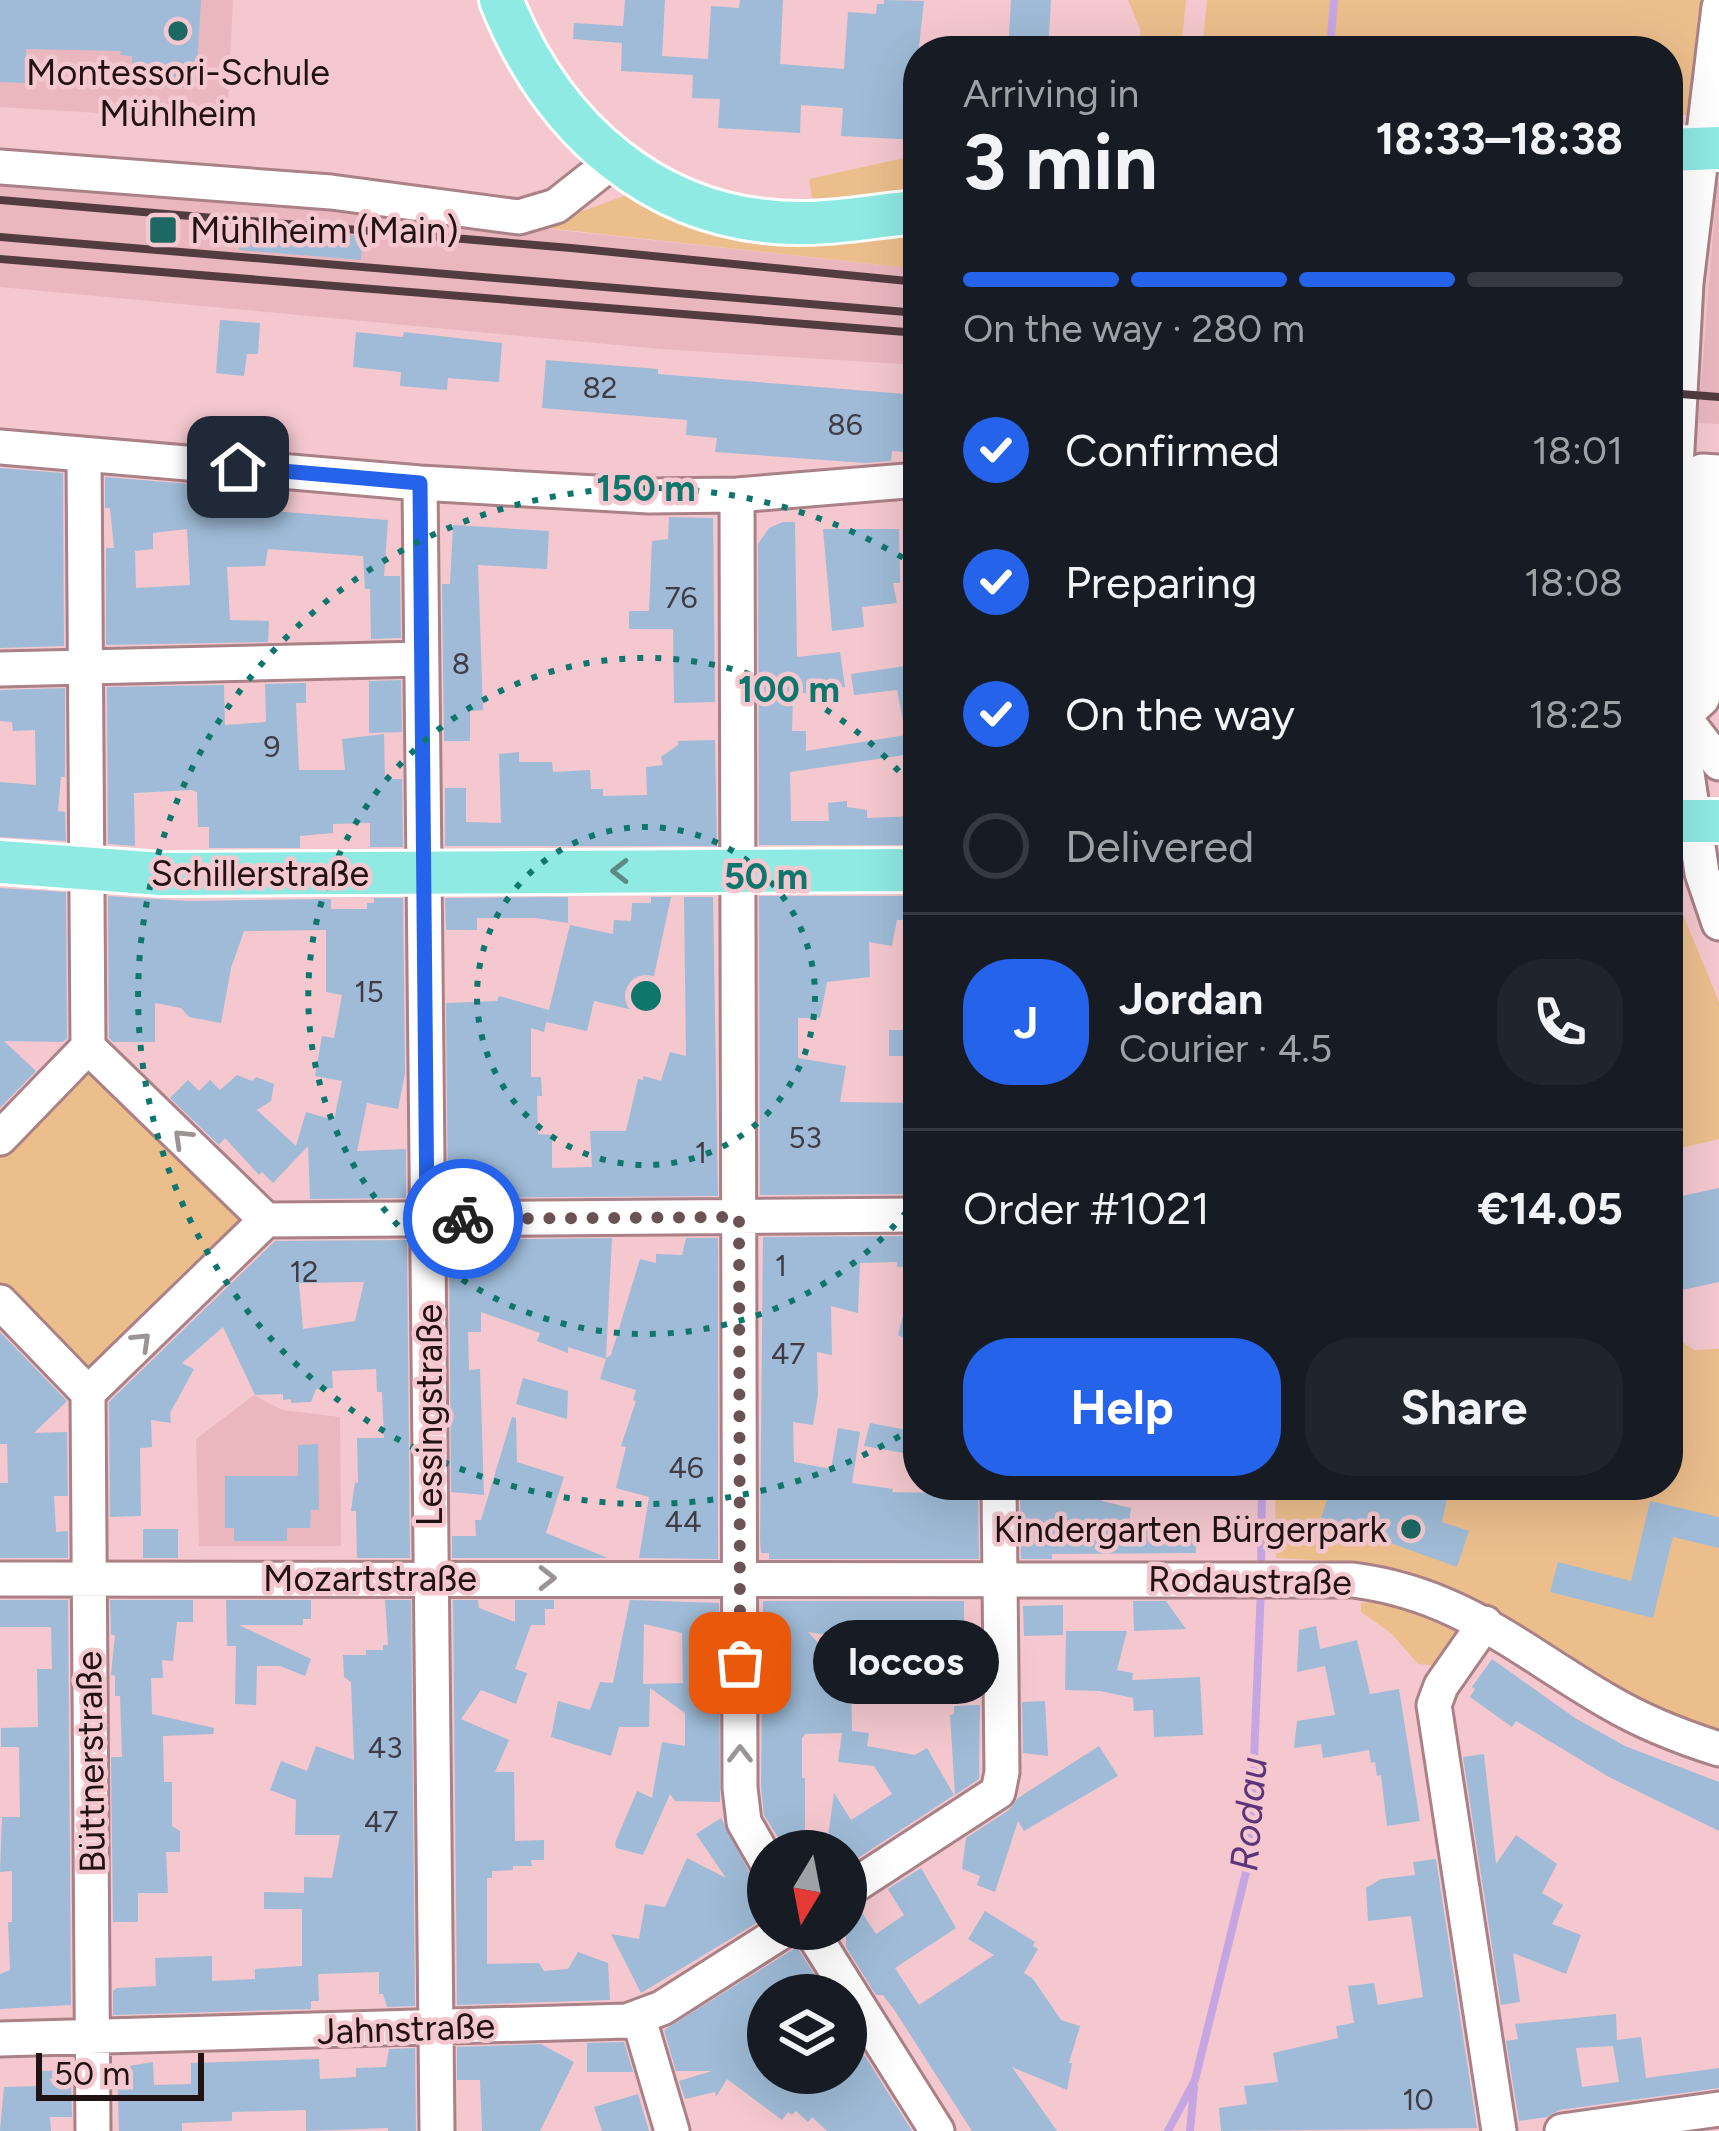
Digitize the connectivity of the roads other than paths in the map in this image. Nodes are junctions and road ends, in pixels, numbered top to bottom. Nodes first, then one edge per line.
1 (501, 0) edge
2 (1719, 7) edge
3 (1719, 148) edge
4 (1683, 149) edge
5 (613, 161) junction
6 (0, 167) edge
7 (903, 214) edge
8 (1683, 327) edge
9 (0, 447) edge
10 (84, 455) junction
11 (1708, 468) edge
12 (903, 481) edge
13 (420, 483) junction
14 (736, 495) junction
15 (421, 659) junction
16 (86, 667) junction
17 (0, 669) edge
18 (1683, 712) edge
19 (1683, 724) edge
20 (1683, 752) edge
21 (1719, 763) edge
22 (1694, 821) edge
23 (0, 862) edge
24 (903, 870) edge
25 (425, 871) junction
26 (737, 871) junction
27 (87, 872) junction
28 (1719, 923) edge
29 (88, 1047) junction
30 (0, 1138) edge
31 (903, 1215) edge
32 (739, 1217) junction
33 (427, 1219) junction
34 (266, 1220) junction
35 (0, 1302) edge
36 (88, 1393) junction
37 (998, 1500) edge
38 (88, 1578) junction
39 (430, 1578) junction
40 (999, 1578) junction
41 (0, 1579) edge
42 (740, 1579) junction
43 (1485, 1623) junction
44 (1719, 1748) edge
45 (747, 1831) edge
46 (867, 1877) edge
47 (753, 1950) edge
48 (823, 1950) edge
49 (639, 2019) junction
50 (437, 2027) junction
51 (93, 2036) junction
52 (0, 2039) edge
53 (1719, 2109) edge
54 (93, 2131) edge
55 (437, 2131) edge
56 (672, 2131) edge
57 (937, 2131) edge
58 (1499, 2131) edge
59 (1562, 2131) edge

1 - 5 main road
2 - 8 street
3 - 4 main road, bridge
5 - 6 street
5 - 7 main road
9 - 10 street
10 - 13 street
10 - 16 street
11 - 18 street
12 - 14 street
13 - 14 street
13 - 15 street, Lessingstraße
14 - 26 street
15 - 16 street
15 - 25 street, Lessingstraße
16 - 17 street
16 - 27 street
19 - 21 street
20 - 22 street
22 - 28 street
23 - 27 main road, Schillerstraße
24 - 26 main road, Schillerstraße
26 -> 25 main road, Schillerstraße
25 - 27 main road, Schillerstraße
25 - 33 street, Lessingstraße
26 - 32 street
27 - 29 street
29 - 30 street
34 -> 29 street
31 - 32 street
32 - 33 street
32 - 42 street
33 - 34 street
33 - 39 street, Lessingstraße
36 -> 34 street
35 - 36 street
36 - 38 street, Büttnerstraße
37 - 40 street
38 - 39 street, Mozartstraße
38 - 41 street, Mozartstraße
38 - 51 street, Büttnerstraße
39 -> 42 street, Mozartstraße
39 - 50 street, Lessingstraße
40 - 42 street, Rodaustraße
40 - 43 street, Rodaustraße
40 - 46 street
45 -> 42 street
43 - 44 street, Rodaustraße
43 - 58 street
47 - 49 street, Jahnstraße
48 - 57 street
49 - 50 street, Jahnstraße
49 - 56 street
50 - 51 street, Jahnstraße
50 - 55 street, Lessingstraße
51 - 52 street, Jahnstraße
51 - 54 street, Büttnerstraße
53 - 59 street

